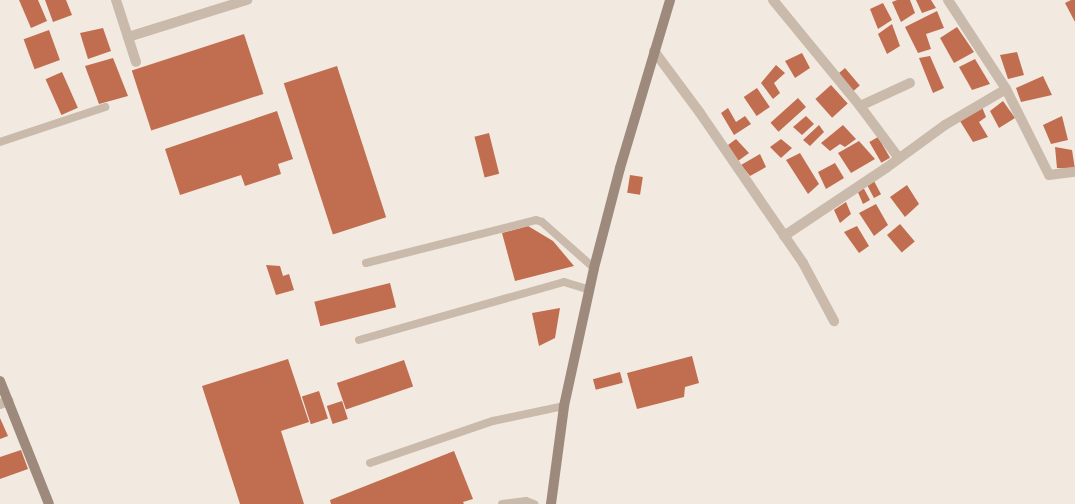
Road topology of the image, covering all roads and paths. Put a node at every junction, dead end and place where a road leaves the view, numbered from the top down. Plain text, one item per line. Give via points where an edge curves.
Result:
1 (116, 0) edge
2 (247, 0) edge
3 (670, 0) edge
4 (773, 0) edge
5 (948, 0) edge
6 (128, 37) junction
7 (654, 51) junction
8 (136, 62) dead end
9 (910, 83) dead end
10 (1006, 89) junction
11 (860, 106) junction
12 (105, 107) dead end
13 (0, 142) edge
14 (898, 157) junction
15 (1075, 172) edge
16 (784, 236) junction
17 (366, 263) dead end
18 (594, 268) junction
19 (590, 290) junction
20 (834, 321) dead end
21 (359, 340) dead end
22 (0, 381) edge
23 (4, 402) edge
24 (564, 406) junction
25 (370, 463) dead end
26 (49, 504) edge
27 (502, 504) edge
28 (534, 504) edge
29 (551, 504) edge

1 - 6 street
2 - 6 street
3 - 7 main road
4 - 11 street
5 - 10 street
6 - 8 street
7 - 16 street
7 - 18 main road
9 - 11 street
10 - 14 street via 945,125
10 - 15 street via 1050,175
11 - 14 street
12 - 13 lane
14 - 16 street via 886,168
16 - 20 street via 803,263
17 - 18 lane via 536,220 542,222
18 - 19 main road
19 - 21 lane via 564,282
19 - 24 main road
22 - 23 main road
23 - 26 main road
24 - 25 lane via 493,421
24 - 29 main road
27 - 28 lane via 526,501

